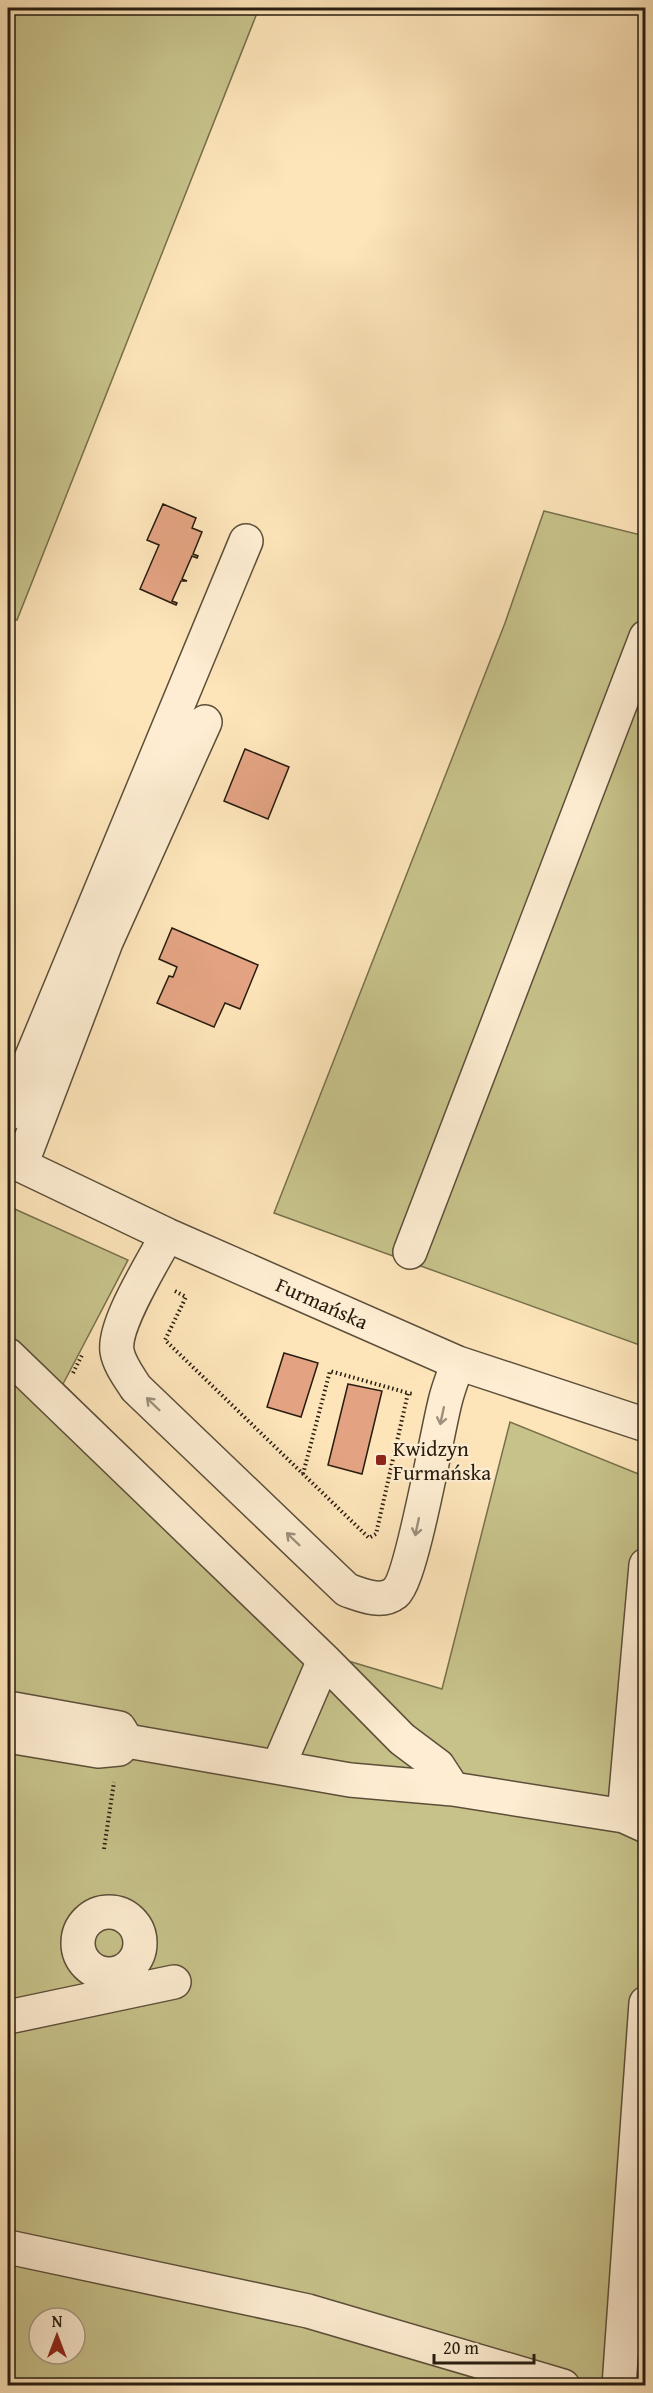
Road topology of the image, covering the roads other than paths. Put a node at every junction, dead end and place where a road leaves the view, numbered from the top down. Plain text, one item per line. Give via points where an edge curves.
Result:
1 (246, 541) dead end
2 (645, 637) edge
3 (205, 722) dead end
4 (8, 1114) edge
5 (14, 1162) edge
6 (167, 1235) junction
7 (410, 1252) dead end
8 (8, 1355) edge
9 (458, 1363) junction
10 (643, 1416) edge
11 (645, 1565) edge
12 (324, 1660) junction
13 (8, 1708) edge
14 (8, 1736) edge
15 (123, 1745) junction
16 (278, 1767) junction
17 (453, 1789) junction
18 (635, 1821) edge
19 (94, 1970) dead end
20 (174, 1982) dead end
21 (78, 2001) junction
22 (645, 2003) edge
23 (8, 2017) edge
24 (8, 2247) edge
25 (563, 2385) edge
26 (619, 2385) edge

1 - 4 street
2 - 7 street
3 - 5 street via 106,942
5 - 6 street, Furmańska
6 - 9 street, Furmańska
9 -> 6 street via 445,1400 403,1581 395,1593 383,1598 369,1598 347,1590 136,1388 126,1373 116,1340
8 - 12 street
9 - 10 street, Furmańska
11 - 18 street
12 - 16 street
12 - 17 street via 402,1739 438,1766
13 - 15 street via 119,1728
14 - 15 street via 98,1751
15 - 16 street
16 - 17 street via 350,1780
17 - 18 street
19 - 21 street
20 - 21 street
21 - 23 street
22 - 26 street
24 - 25 street via 308,2311

